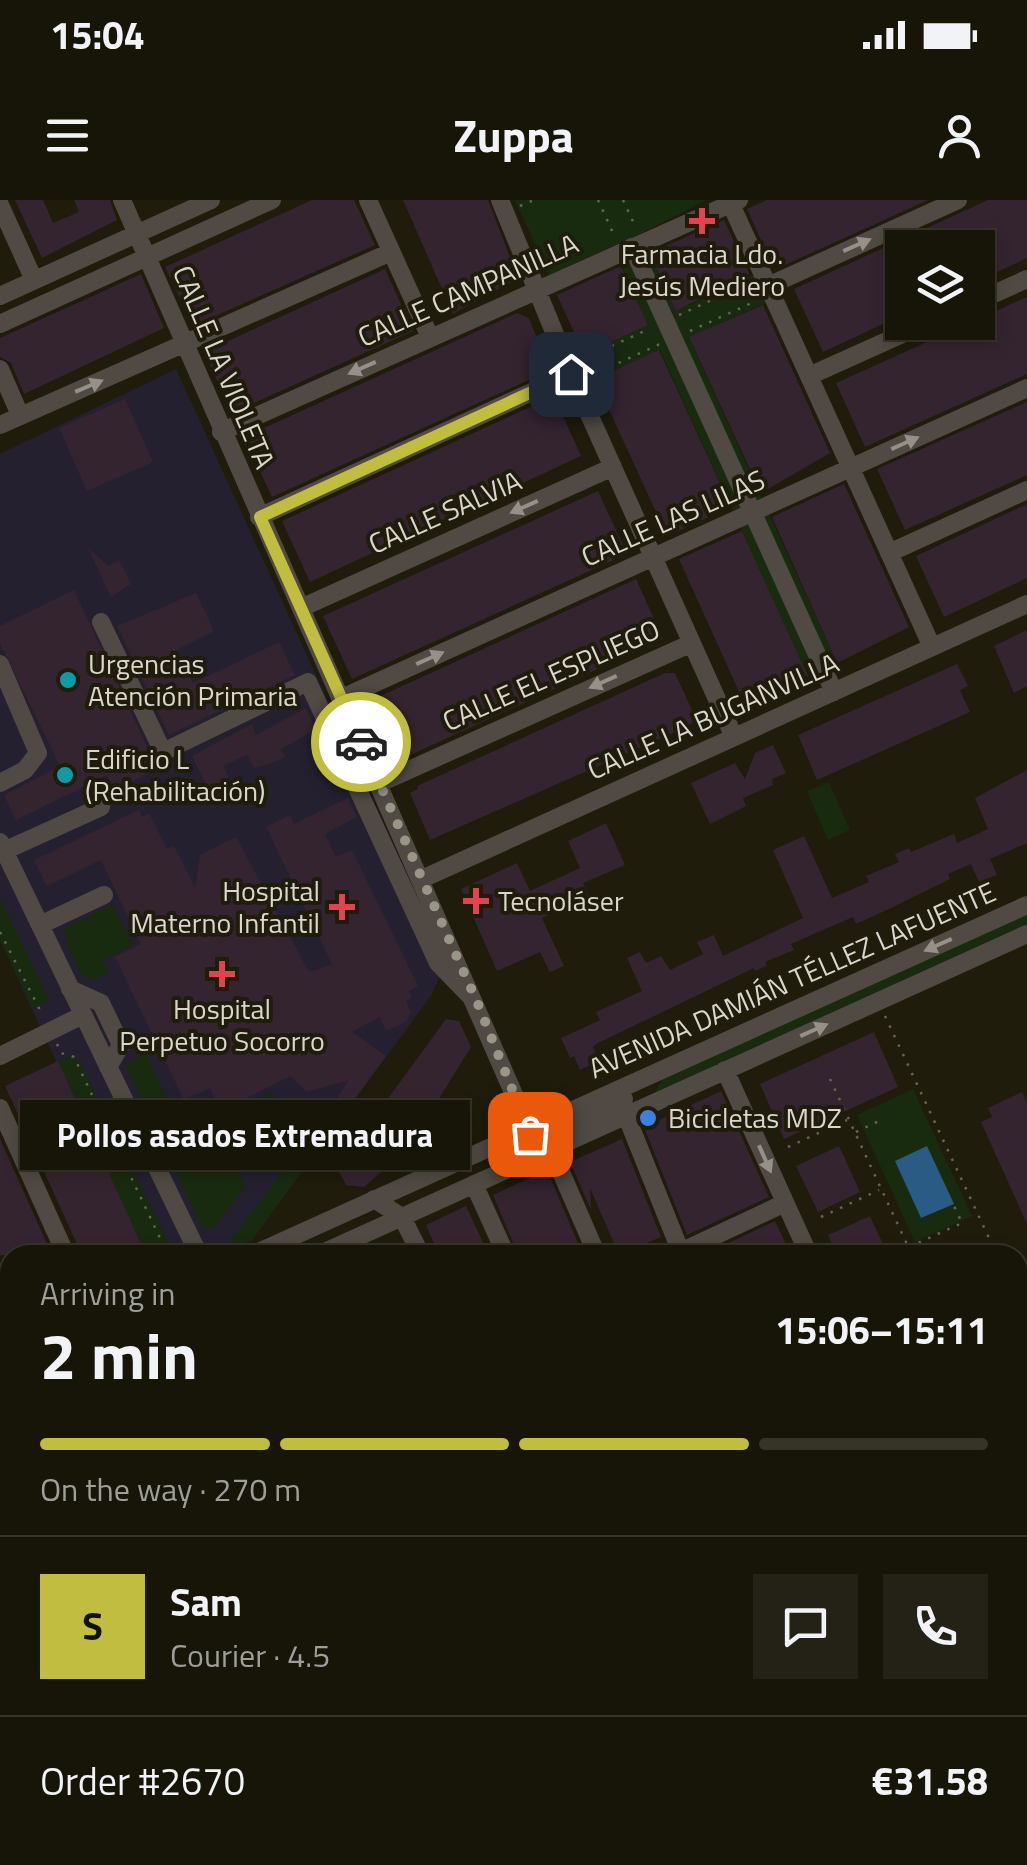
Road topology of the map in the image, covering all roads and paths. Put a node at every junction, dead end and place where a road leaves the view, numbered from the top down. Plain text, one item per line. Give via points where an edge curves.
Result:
1 (122, 200) edge
2 (211, 200) edge
3 (272, 200) edge
4 (368, 200) edge
5 (500, 200) edge
6 (598, 200) edge
7 (623, 200) edge
8 (958, 200) edge
9 (733, 201) edge
10 (0, 206) edge
11 (136, 234) junction
12 (632, 247) junction
13 (392, 252) junction
14 (146, 258) junction
15 (1027, 279) edge
16 (34, 280) junction
17 (768, 286) junction
18 (538, 287) junction
19 (995, 293) edge
20 (0, 296) edge
21 (0, 324) edge
22 (430, 337) junction
23 (888, 340) edge
24 (184, 346) junction
25 (0, 369) edge
26 (571, 374) junction
27 (809, 376) junction
28 (1027, 388) edge
29 (20, 415) junction
30 (0, 425) edge
31 (220, 432) junction
32 (612, 467) junction
33 (850, 468) junction
34 (1027, 490) edge
35 (753, 512) junction
36 (260, 517) junction
37 (889, 553) junction
38 (657, 566) junction
39 (1027, 604) edge
40 (300, 608) junction
41 (101, 622) dead end
42 (692, 642) junction
43 (932, 648) junction
44 (0, 664) edge
45 (333, 680) junction
46 (309, 686) junction
47 (834, 692) junction
48 (342, 698) junction
49 (734, 737) junction
50 (0, 782) edge
51 (380, 784) junction
52 (101, 807) dead end
53 (3, 852) edge
54 (422, 879) junction
55 (104, 895) dead end
56 (1027, 904) edge
57 (40, 925) junction
58 (0, 932) edge
59 (1027, 934) edge
60 (70, 988) junction
61 (878, 1001) junction
62 (478, 1004) junction
63 (83, 1015) junction
64 (50, 1032) junction
65 (0, 1056) edge
66 (108, 1067) junction
67 (663, 1069) junction
68 (725, 1070) junction
69 (830, 1079) dead end
70 (0, 1108) edge
71 (626, 1116) junction
72 (848, 1119) junction
73 (881, 1120) dead end
74 (530, 1128) junction
75 (854, 1132) junction
76 (788, 1147) dead end
77 (551, 1149) junction
78 (474, 1184) junction
79 (881, 1189) junction
80 (374, 1199) junction
81 (785, 1202) junction
82 (953, 1204) dead end
83 (409, 1214) junction
84 (821, 1217) dead end
85 (62, 1245) edge
86 (163, 1245) edge
87 (193, 1245) edge
88 (274, 1245) edge
89 (340, 1245) edge
90 (419, 1245) edge
91 (501, 1245) edge
92 (593, 1245) edge
93 (675, 1245) edge
94 (697, 1245) edge
95 (804, 1245) edge
96 (907, 1245) edge
97 (914, 1245) edge
98 (992, 1245) edge

1 - 11 street
2 - 11 street
3 - 14 street
4 - 13 street
5 - 18 street
6 - 12 path
7 - 12 path
17 -> 8 street
9 - 12 street, CALLE CAMPANILLA
9 - 17 street
10 - 16 street
11 - 14 street, CALLE LA VIOLETA
11 - 16 street
12 - 18 street, CALLE CAMPANILLA
12 - 35 street
13 - 22 street
13 - 24 street
14 - 21 street
14 - 24 street, CALLE LA VIOLETA
15 - 19 street
16 - 20 street
17 - 27 street
18 - 22 street, CALLE CAMPANILLA
18 - 26 street
22 -> 31 street, CALLE CAMPANILLA
23 - 27 street
29 -> 24 street
24 - 31 street, CALLE LA VIOLETA
25 - 29 street
26 - 32 street
26 - 36 street
27 - 33 street
33 -> 28 street, CALLE LAS LILAS
29 - 30 street
31 - 36 street, CALLE LA VIOLETA
32 - 38 street
32 -> 40 street, CALLE SALVIA
33 - 35 street, CALLE LAS LILAS
33 - 37 street
34 - 37 street
35 - 38 street, CALLE LAS LILAS
35 - 47 street
36 - 40 street, CALLE LA VIOLETA
37 - 43 street
38 - 42 street
48 -> 38 street, CALLE LAS LILAS
39 - 43 street, CALLE LA BUGANVILLA
40 - 45 street, CALLE LA VIOLETA
41 - 46 street via 163,752
42 - 49 street
42 -> 51 street, CALLE EL ESPLIEGO
43 - 47 street, CALLE LA BUGANVILLA
44 - 50 street via 38,754 25,770
45 - 46 street
45 - 48 street, CALLE LA VIOLETA
46 - 62 street via 438,963
47 - 49 street, CALLE LA BUGANVILLA
48 - 51 street, CALLE LA VIOLETA
49 - 54 street, CALLE LA BUGANVILLA
51 - 54 street, CALLE LA VIOLETA
52 - 53 street
53 - 57 street
54 - 62 street, CALLE LA VIOLETA
55 - 57 street
56 -> 67 street, AVENIDA DAMIÁN TÉLLEZ LAFUENTE
57 - 60 street
58 - 64 path
59 - 61 street, AVENIDA DAMIÁN TÉLLEZ LAFUENTE
60 - 63 street
60 - 66 street via 101,1002 121,1045
68 -> 61 street, AVENIDA DAMIÁN TÉLLEZ LAFUENTE
61 - 98 path
62 - 74 street, CALLE LA VIOLETA
63 - 64 street
63 - 66 street
64 - 65 street
64 - 86 path via 61,1053 74,1057
66 - 87 street
67 - 74 street, AVENIDA DAMIÁN TÉLLEZ LAFUENTE
67 - 77 street via 648,1088 558,1130
68 - 71 street, AVENIDA DAMIÁN TÉLLEZ LAFUENTE
68 -> 81 street
69 - 72 path
70 - 85 street
71 - 77 street, AVENIDA DAMIÁN TÉLLEZ LAFUENTE
71 - 93 street
72 - 75 path
72 - 76 path
73 - 75 path
74 - 77 street, CALLE LA VIOLETA
74 - 80 street, AVENIDA DAMIÁN TÉLLEZ LAFUENTE
74 - 83 street via 522,1149 426,1193
75 - 79 path
77 - 78 street, AVENIDA DAMIÁN TÉLLEZ LAFUENTE
77 - 92 street
78 - 83 street, AVENIDA DAMIÁN TÉLLEZ LAFUENTE
78 - 91 street
79 - 84 path
79 - 96 path
80 - 83 street
80 - 88 street, AVENIDA DAMIÁN TÉLLEZ LAFUENTE
81 - 94 street
81 - 95 street
82 - 97 path via 962,1223
83 - 89 street, AVENIDA DAMIÁN TÉLLEZ LAFUENTE
83 - 90 street

